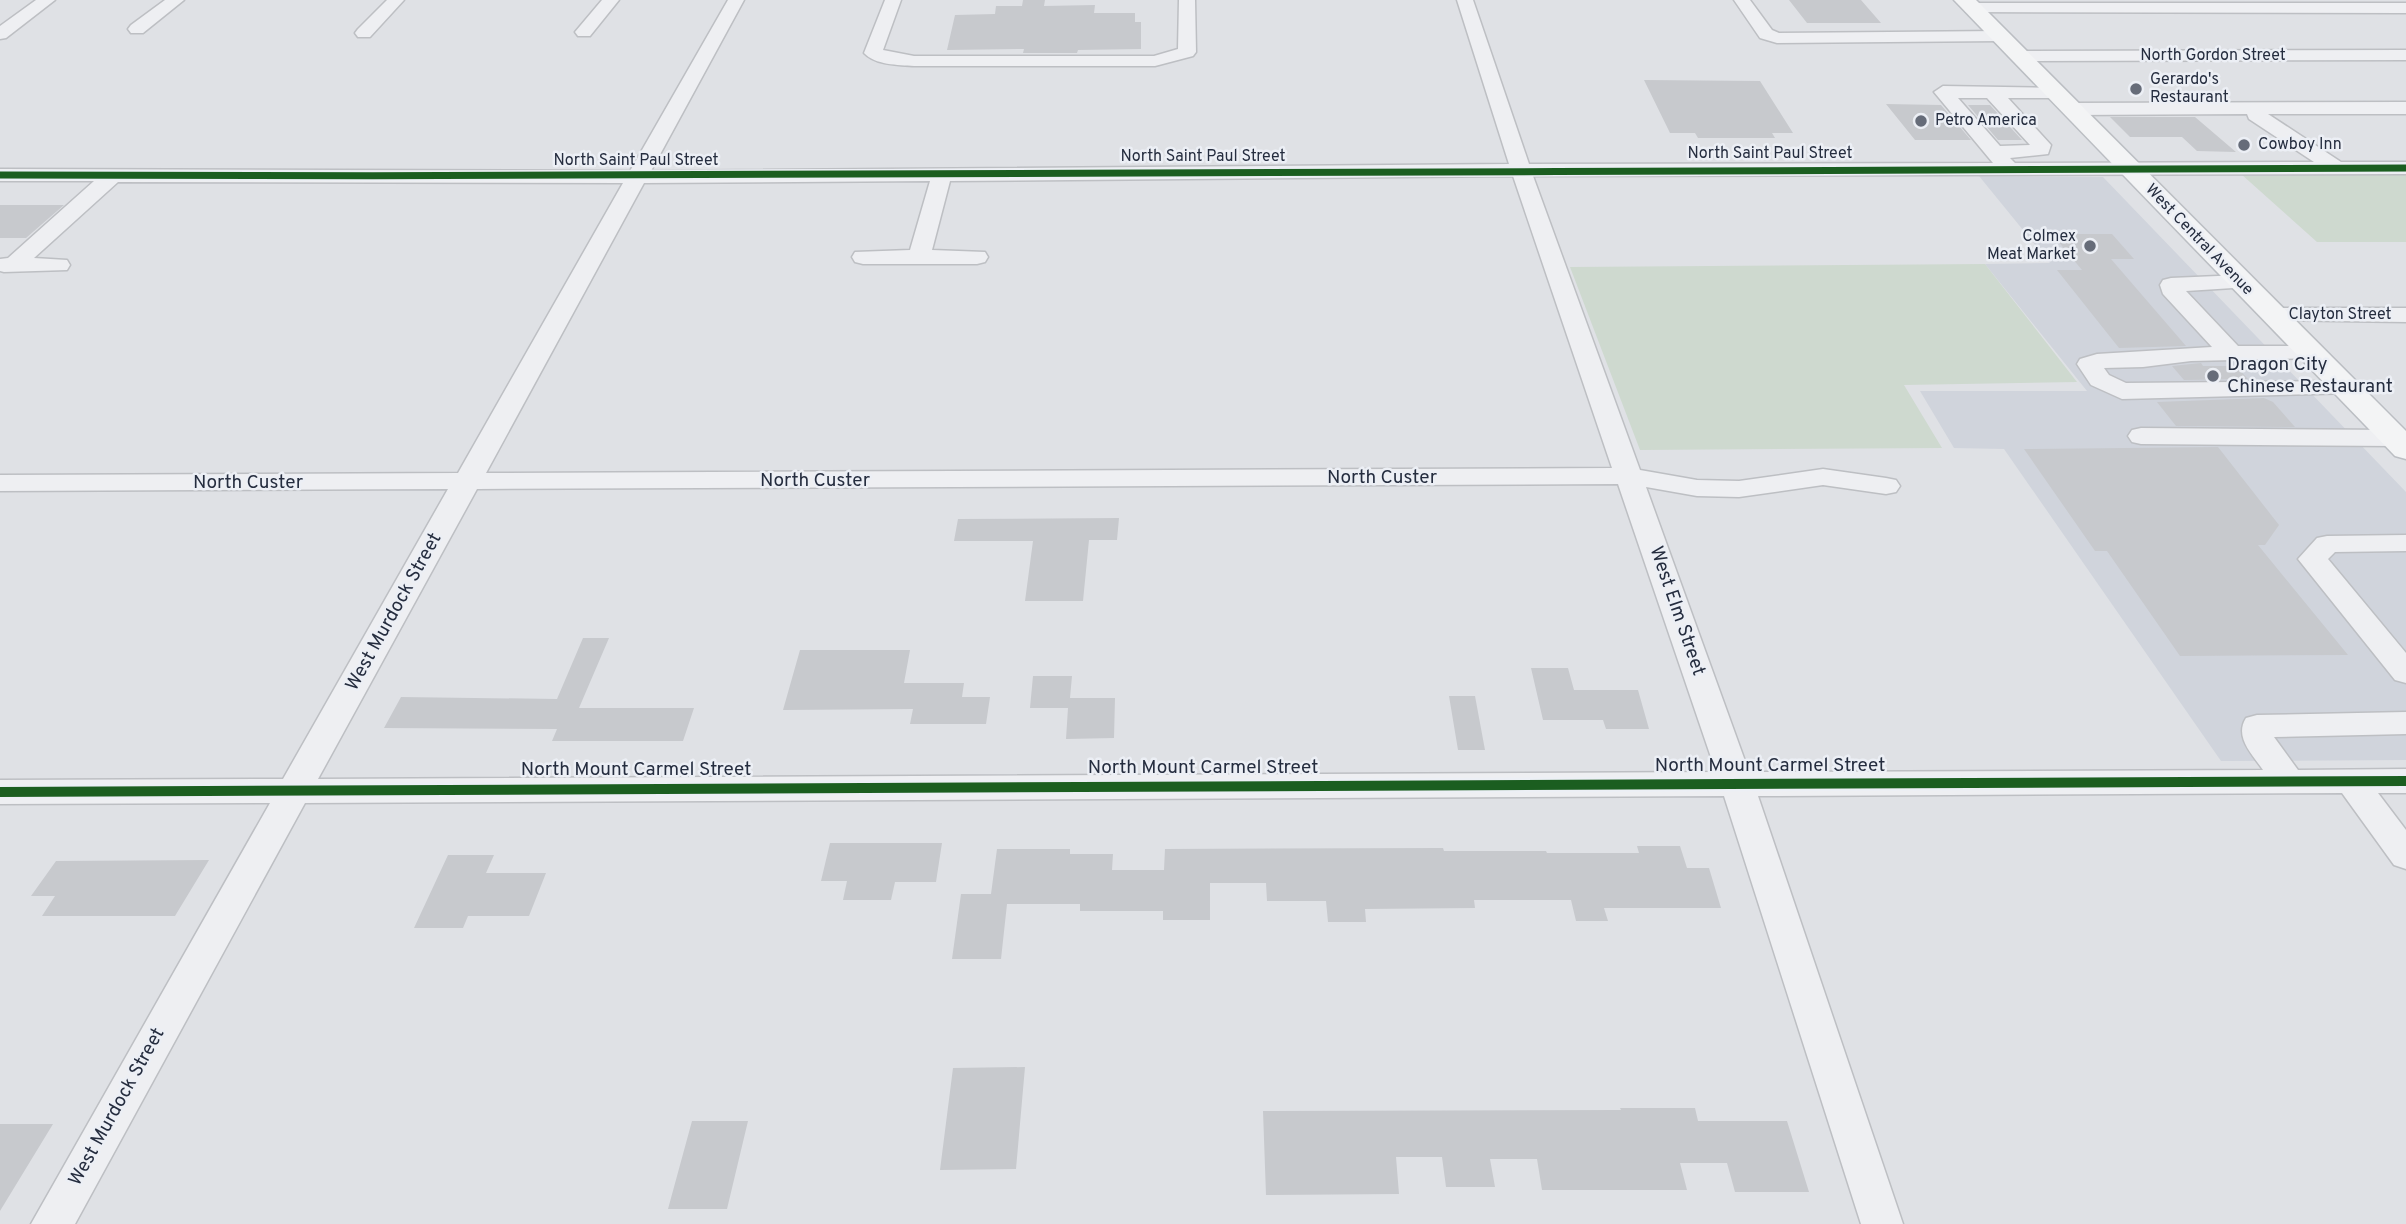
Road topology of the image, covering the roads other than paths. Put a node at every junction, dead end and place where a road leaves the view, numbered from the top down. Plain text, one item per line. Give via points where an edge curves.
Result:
1 (47, 0) edge
2 (176, 0) edge
3 (396, 0) edge
4 (611, 0) edge
5 (736, 0) edge
6 (893, 0) edge
7 (1186, 0) edge
8 (1465, 0) edge
9 (1742, 0) edge
10 (1968, 4) edge
11 (2406, 8) edge
12 (137, 29) dead end
13 (584, 32) dead end
14 (364, 33) dead end
15 (0, 34) edge
16 (2000, 36) junction
17 (2406, 55) edge
18 (2020, 56) junction
19 (1992, 92) junction
20 (2063, 101) junction
21 (2406, 108) edge
22 (2256, 115) dead end
23 (1995, 152) junction
24 (2336, 168) junction
25 (2406, 168) edge
26 (2009, 169) junction
27 (2130, 169) junction
28 (1521, 170) junction
29 (942, 174) junction
30 (0, 175) edge
31 (113, 176) junction
32 (640, 177) junction
33 (0, 246) edge
34 (34, 246) junction
35 (863, 257) dead end
36 (919, 257) junction
37 (977, 257) dead end
38 (7, 265) edge
39 (59, 265) dead end
40 (2241, 282) junction
41 (2273, 315) junction
42 (2406, 315) edge
43 (2222, 344) junction
44 (2301, 344) junction
45 (2345, 387) junction
46 (2141, 436) dead end
47 (2400, 444) edge
48 (1630, 476) junction
49 (467, 482) junction
50 (0, 484) edge
51 (1886, 486) dead end
52 (2406, 543) edge
53 (2406, 673) edge
54 (2406, 723) edge
55 (2351, 781) junction
56 (2406, 781) edge
57 (2288, 782) junction
58 (1737, 784) junction
59 (294, 790) junction
60 (0, 792) edge
61 (2406, 856) edge
62 (52, 1224) edge
63 (1882, 1224) edge

1 - 15 street
2 - 12 street
3 - 14 street
4 - 13 street
5 - 32 street, West Murdock Street
6 - 7 street via 873,53 914,61 1174,58 1187,52
8 - 28 street, West Elm Street
9 - 16 street via 1766,34 1777,38
10 - 11 street
10 - 16 main road, West Central Avenue
16 - 18 main road, West Central Avenue
17 - 18 street, North Gordon Street
18 - 20 main road, West Central Avenue
19 - 20 street
19 - 23 street via 2042,150
19 - 23 street via 1943,92
20 - 21 street
20 - 27 main road, West Central Avenue
22 - 24 street
23 - 26 street
24 - 25 street, North Saint Paul Street
24 - 27 street, North Saint Paul Street
26 - 27 street, North Saint Paul Street
26 - 28 street, North Saint Paul Street
27 - 40 main road, West Central Avenue
28 - 29 street, North Saint Paul Street
28 - 48 street, West Elm Street
29 - 32 street, North Saint Paul Street
29 - 36 street
30 - 31 street, North Saint Paul Street
31 - 32 street, North Saint Paul Street
31 - 34 street
32 - 49 street, West Murdock Street
33 - 34 street
34 - 38 street
35 - 36 street
36 - 37 street
38 - 39 street
40 - 41 main road, West Central Avenue
40 - 43 street via 2171,285
41 - 42 street, Clayton Street
41 - 44 main road, West Central Avenue
43 - 44 street
43 - 45 street via 2192,354 2089,364 2100,380 2122,391
44 - 45 main road, West Central Avenue
45 - 47 main road, West Central Avenue
46 - 47 street
48 - 49 street, North Custer
48 - 51 street, North Custer via 1697,488 1739,489 1823,477
48 - 58 street, West Elm Street
49 - 50 street, North Custer
49 - 59 street, West Murdock Street
52 - 53 street via 2327,544 2312,559
54 - 57 street via 2258,726 2257,736
55 - 56 street, North Mount Carmel Street
55 - 57 street, North Mount Carmel Street
55 - 61 street
57 - 58 street, North Mount Carmel Street
58 - 59 street, North Mount Carmel Street
58 - 63 street, West Elm Street
59 - 60 street, North Mount Carmel Street
59 - 62 street, West Murdock Street

